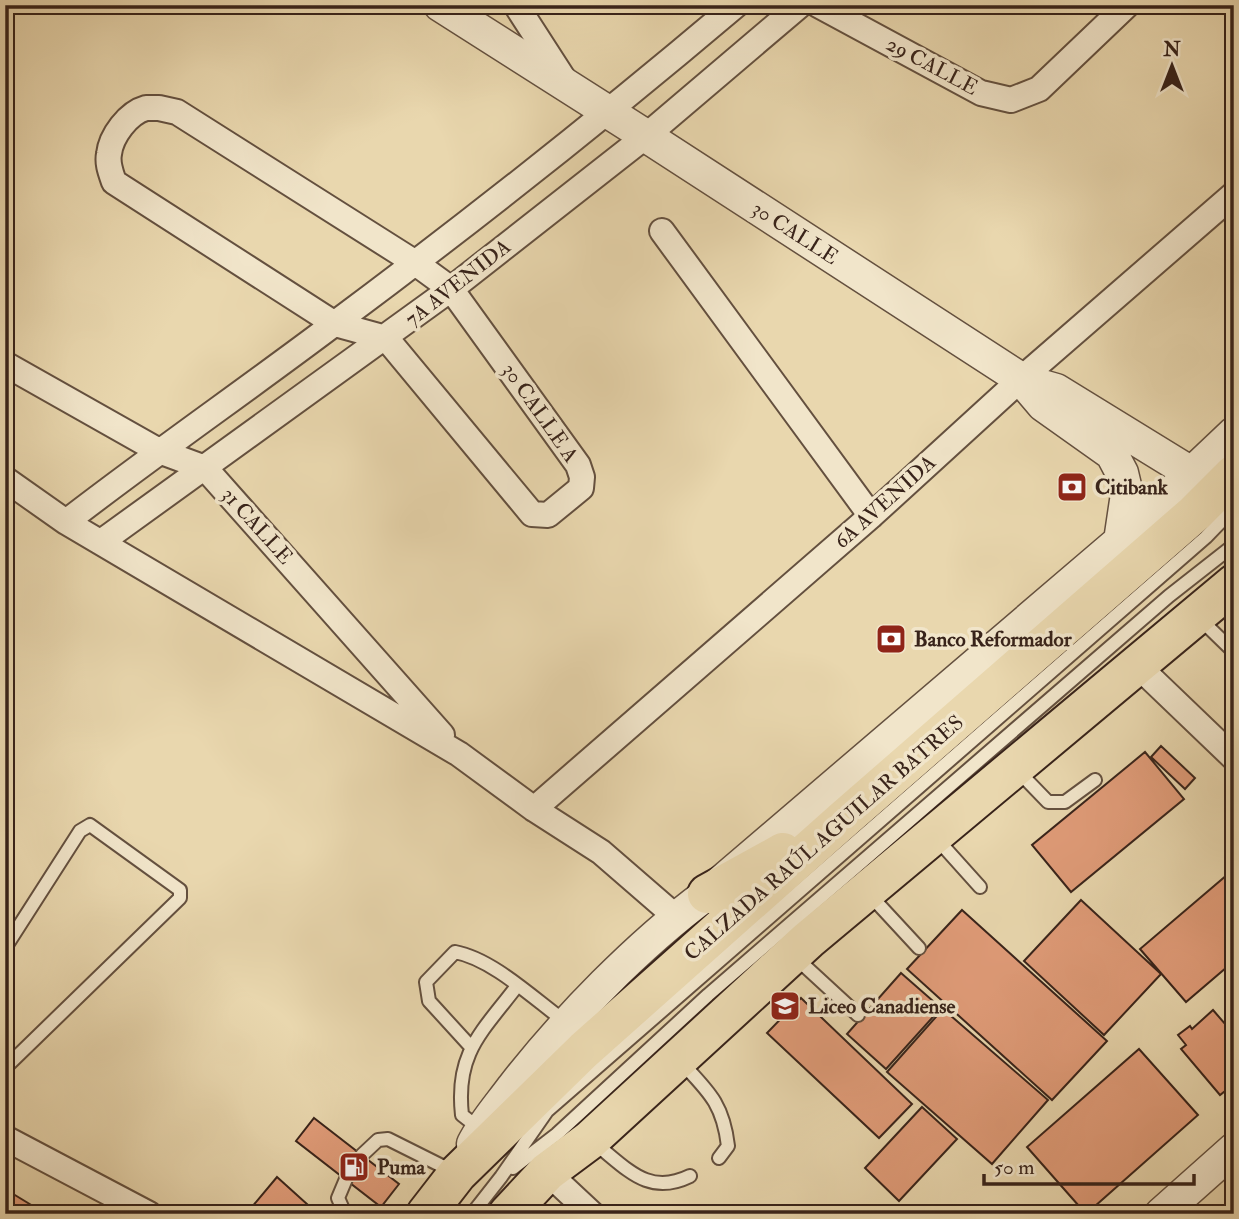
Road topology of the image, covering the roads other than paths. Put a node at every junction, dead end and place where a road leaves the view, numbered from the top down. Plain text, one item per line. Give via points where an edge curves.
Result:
1 (440, 5) edge
2 (516, 5) edge
3 (736, 5) edge
4 (800, 5) edge
5 (818, 5) edge
6 (1127, 5) edge
7 (569, 86) junction
8 (610, 112) junction
9 (646, 136) junction
10 (1234, 194) edge
11 (662, 231) dead end
12 (414, 262) junction
13 (451, 289) junction
14 (335, 324) junction
15 (386, 338) junction
16 (5, 365) edge
17 (1021, 379) junction
18 (1234, 433) edge
19 (159, 451) junction
20 (205, 468) junction
21 (1191, 472) junction
22 (1234, 474) edge
23 (5, 479) edge
24 (1234, 508) edge
25 (871, 516) junction
26 (66, 522) junction
27 (1120, 541) junction
28 (101, 542) junction
29 (1234, 545) edge
30 (1234, 584) edge
31 (1196, 616) junction
32 (1234, 652) edge
33 (1137, 664) junction
34 (459, 754) junction
35 (1234, 758) edge
36 (1014, 768) junction
37 (1095, 780) dead end
38 (534, 808) junction
39 (846, 817) junction
40 (933, 836) junction
41 (980, 887) dead end
42 (866, 891) junction
43 (707, 894) junction
44 (676, 917) junction
45 (5, 948) edge
46 (919, 948) dead end
47 (792, 955) junction
48 (517, 986) junction
49 (858, 1014) dead end
50 (567, 1023) junction
51 (471, 1047) junction
52 (678, 1059) junction
53 (5, 1068) edge
54 (480, 1130) junction
55 (5, 1138) edge
56 (590, 1140) junction
57 (1234, 1149) edge
58 (362, 1155) dead end
59 (719, 1158) dead end
60 (547, 1172) junction
61 (457, 1174) junction
62 (690, 1176) dead end
63 (345, 1180) dead end
64 (505, 1196) edge
65 (149, 1214) edge
66 (345, 1214) edge
67 (426, 1214) edge
68 (472, 1214) edge
69 (592, 1214) edge
70 (1161, 1214) edge

1 - 7 street, 30 CALLE
2 - 7 street, 30 CALLE
3 - 8 street, 7A AVENIDA
4 - 9 street, 7A AVENIDA
5 - 6 street, 29 CALLE via 981,93 1011,100 1039,89
7 - 8 street, 30 CALLE
8 - 9 street, 30 CALLE
8 - 12 street, 7A AVENIDA
9 - 13 street, 7A AVENIDA
9 - 17 street, 30 CALLE
10 - 17 street, 6A AVENIDA
11 - 25 street
12 - 13 street, 30 CALLE A
12 - 14 street, 7A AVENIDA
12 - 14 street, 30 CALLE A via 177,112 146,108 128,117 108,156 114,182
13 - 15 street, 7A AVENIDA
13 - 15 street, 30 CALLE A via 578,465 582,488 548,515 533,514 521,502
14 - 15 street, 30 CALLE A
14 - 19 street, 7A AVENIDA
15 - 20 street, 7A AVENIDA
16 - 19 street, 31 CALLE
17 - 21 street, 30 CALLE via 1056,390
17 - 25 street, 6A AVENIDA
17 - 27 street, 30 CALLE via 1042,405 1112,454 1126,494
18 - 21 street
19 - 20 street, 31 CALLE
19 - 26 street, 7A AVENIDA
20 - 28 street, 7A AVENIDA
20 - 34 street, 31 CALLE
21 - 27 street
22 - 39 highway, CALZADA RAÚL AGUILAR BATRES
23 - 26 street, 31 CALLE
24 - 64 lane via 547,1111
25 - 38 street, 6A AVENIDA
26 - 28 street, 31 CALLE
27 - 43 street
28 - 34 street, 31 CALLE
29 - 64 lane via 1169,596 708,995 557,1134
30 - 31 highway
31 - 32 lane
31 - 33 highway
33 - 35 street
33 - 36 highway
34 - 38 street, 31 CALLE
36 - 37 lane via 1048,802 1065,802
36 - 40 highway
38 - 44 street, 31 CALLE via 601,852
39 - 43 highway
39 - 61 highway, CALZADA RAÚL AGUILAR BATRES via 584,1050
40 - 41 lane
40 - 42 highway
42 - 46 lane
42 - 47 highway
43 - 44 street
44 - 50 street
45 - 53 lane via 80,831 90,825 180,890 180,898
47 - 49 lane
47 - 52 highway
48 - 50 lane
48 - 51 lane
48 - 51 lane via 494,967 455,952 426,982 429,1001
50 - 54 street
51 - 54 lane via 459,1090 462,1115
52 - 56 highway
52 - 59 lane via 714,1098 725,1123 728,1146
54 - 61 street
55 - 65 street
56 - 60 highway
56 - 62 lane via 645,1182 675,1184
57 - 70 street
58 - 61 lane via 378,1140 388,1139
60 - 64 highway
60 - 69 street
61 - 67 highway, CALZADA RAÚL AGUILAR BATRES
63 - 66 lane via 338,1198
64 - 68 lane

